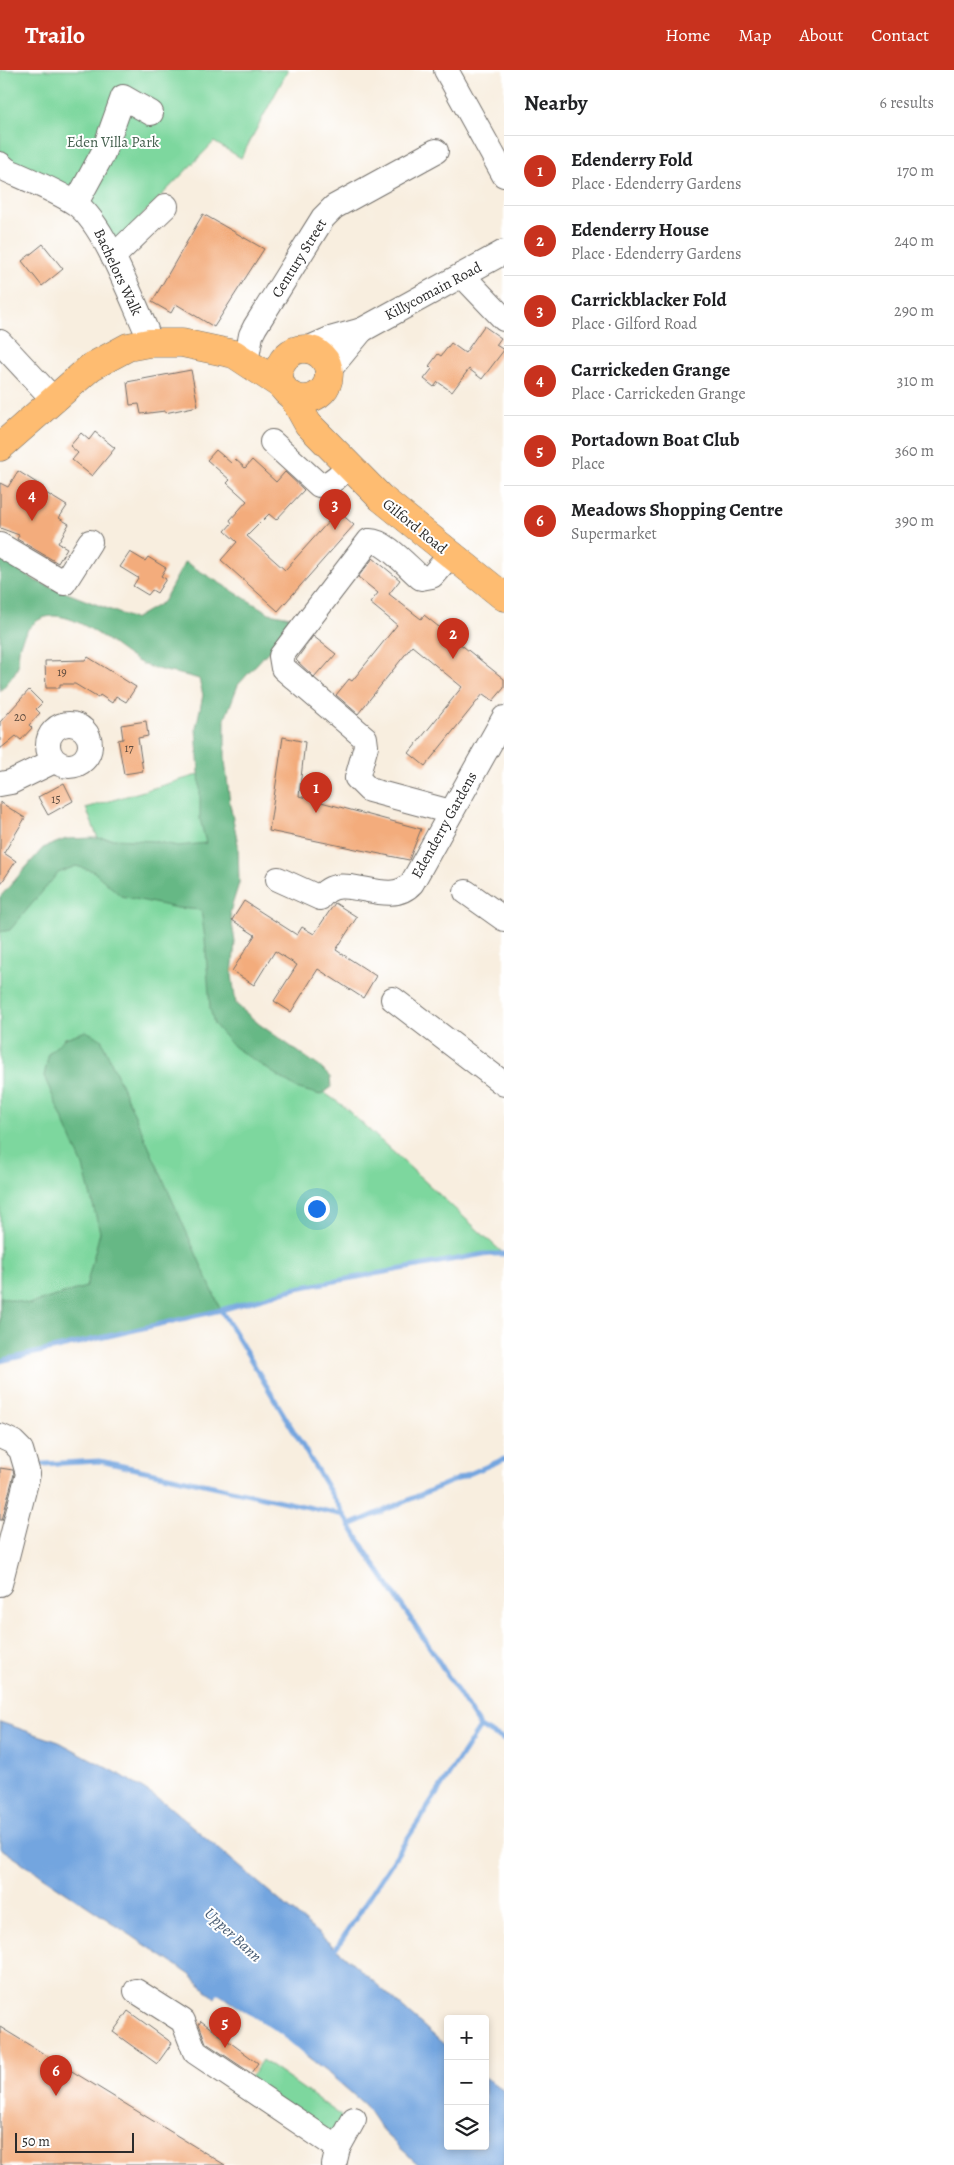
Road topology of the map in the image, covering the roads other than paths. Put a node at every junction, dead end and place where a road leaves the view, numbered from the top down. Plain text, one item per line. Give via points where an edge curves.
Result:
1 (446, 70) edge
2 (150, 113) dead end
3 (436, 151) dead end
4 (0, 164) edge
5 (504, 175) edge
6 (76, 204) junction
7 (166, 206) dead end
8 (504, 252) edge
9 (113, 257) junction
10 (462, 275) junction
11 (504, 320) edge
12 (362, 330) junction
13 (0, 342) edge
14 (149, 343) junction
15 (300, 351) junction
16 (242, 356) junction
17 (328, 377) junction
18 (287, 391) junction
19 (54, 400) junction
20 (272, 442) dead end
21 (0, 447) edge
22 (340, 457) junction
23 (90, 542) dead end
24 (0, 545) edge
25 (451, 554) junction
26 (504, 597) edge
27 (504, 718) edge
28 (54, 761) dead end
29 (0, 784) edge
30 (451, 812) junction
31 (278, 879) dead end
32 (466, 892) dead end
33 (504, 919) edge
34 (393, 999) dead end
35 (504, 1084) edge
36 (0, 1436) edge
37 (0, 1584) edge
38 (136, 1991) dead end
39 (354, 2119) dead end
40 (336, 2156) edge

1 - 5 street
2 - 6 street via 123,97 103,153
3 - 16 street, Century Street via 334,207 323,218 255,327
4 - 6 street, Bachelors Walk
6 - 9 street, Bachelors Walk via 94,221
7 - 9 street
8 - 10 street, Killycomain Road
9 - 14 street, Bachelors Walk
10 - 11 street
10 - 12 street, Killycomain Road
12 - 15 street, Killycomain Road
12 - 17 street, Killycomain Road
13 - 19 street
14 - 16 main road via 182,343
14 - 19 main road via 128,347 91,367
15 - 16 main road
15 - 17 main road via 321,356
15 - 18 main road via 282,362 280,369
16 - 18 main road
17 - 18 main road via 316,397 300,399
17 - 22 main road via 327,414
18 - 22 main road, Gilford Road via 308,424
19 - 21 main road
20 - 22 street via 319,485 332,481
22 - 25 main road, Gilford Road via 381,498
23 - 24 street via 64,583
25 - 26 main road, Gilford Road
25 - 30 street via 432,576 421,578 376,540 369,541 281,656 284,668 365,738 366,746 357,778 362,785 369,790
27 - 30 street, Edenderry Gardens
28 - 29 street
30 - 31 street, Edenderry Gardens via 406,890 390,894 338,886 324,892 320,898
32 - 33 street
34 - 35 street
36 - 37 street via 21,1450 28,1474
38 - 40 street via 183,2022 195,2052
39 - 40 street

